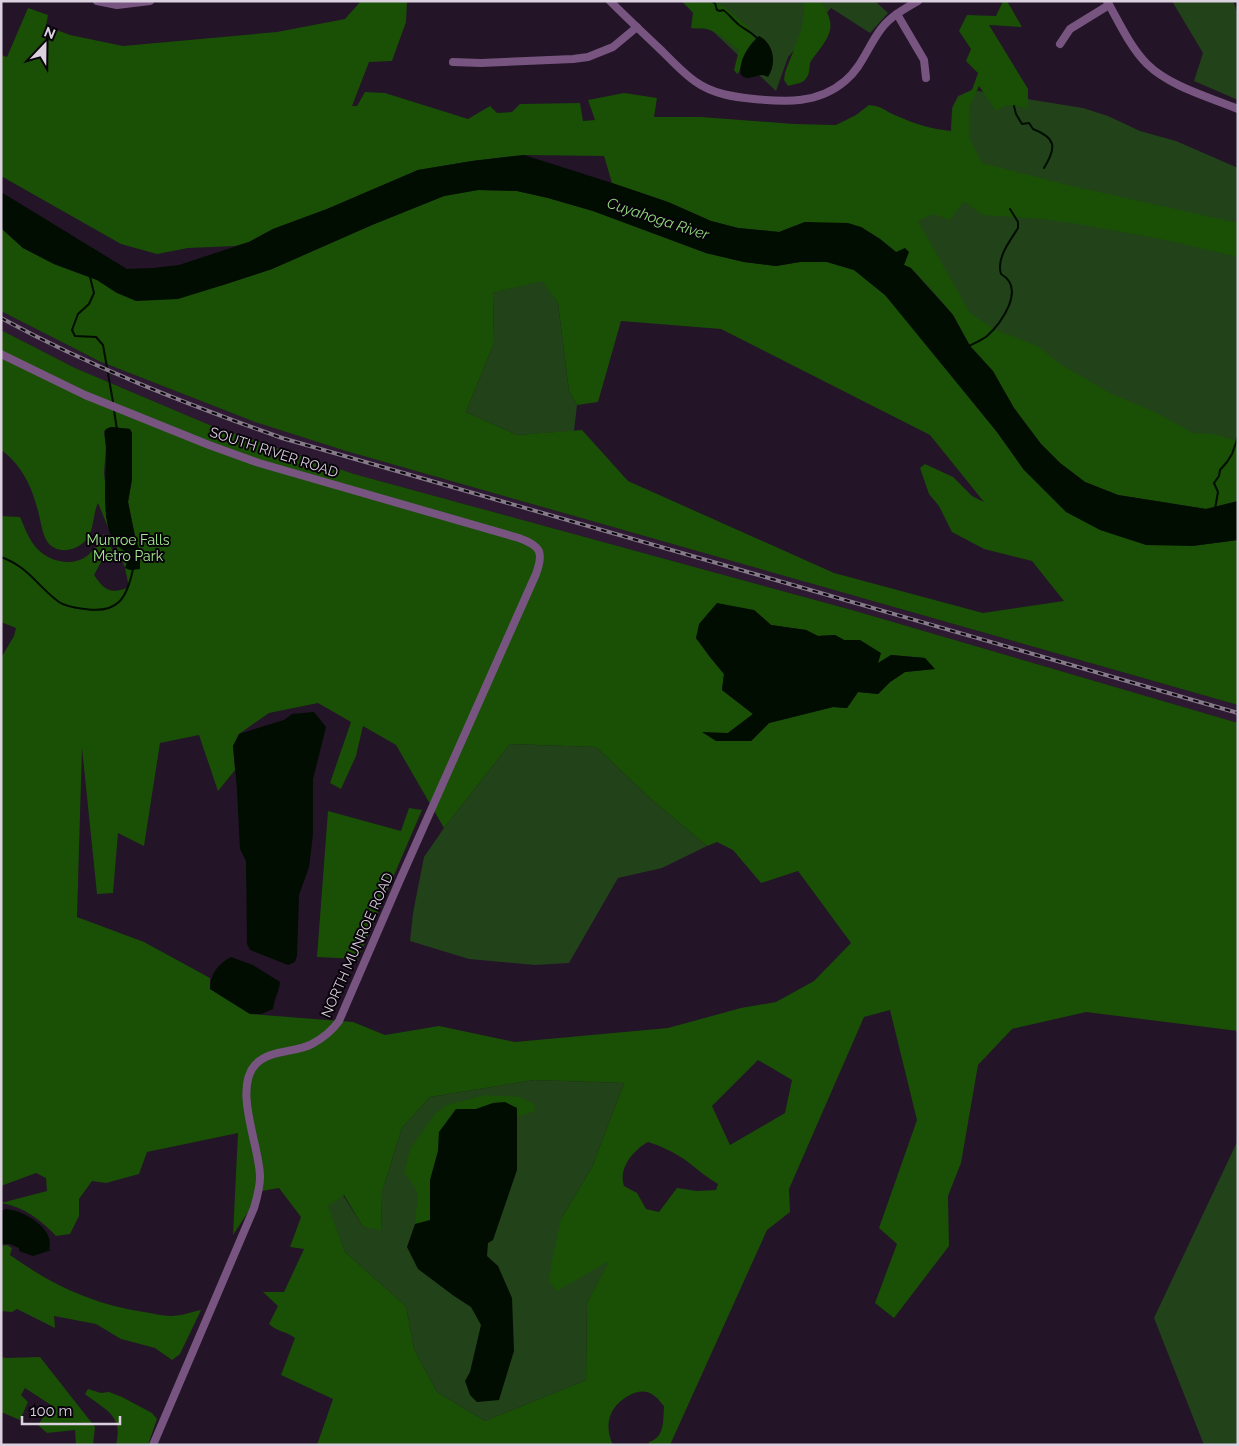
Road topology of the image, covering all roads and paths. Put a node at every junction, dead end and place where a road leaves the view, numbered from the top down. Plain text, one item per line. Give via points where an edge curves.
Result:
1 (97, 1) edge
2 (150, 1) edge
3 (610, 1) edge
4 (918, 1) edge
5 (1108, 3) edge
6 (897, 14) junction
7 (637, 27) junction
8 (1060, 44) dead end
9 (453, 62) dead end
10 (926, 78) dead end
11 (1238, 109) edge
12 (1, 354) edge
13 (541, 557) joint
14 (153, 1445) edge

1 - 2 street via 117,5
3 - 7 street
4 - 6 street
5 - 8 street via 1070,29
5 - 11 street via 1137,52 1164,77
6 - 7 street via 881,29 862,63 844,82 824,94 792,101 722,94 701,86
6 - 10 street via 924,60
7 - 9 street via 613,47 588,57
12 - 13 street, SOUTH RIVER ROAD via 85,395 259,463 519,538 534,544
13 - 14 street, NORTH MUNROE ROAD via 339,1022 312,1044 279,1052 260,1061 250,1074 247,1092 259,1164 258,1196

